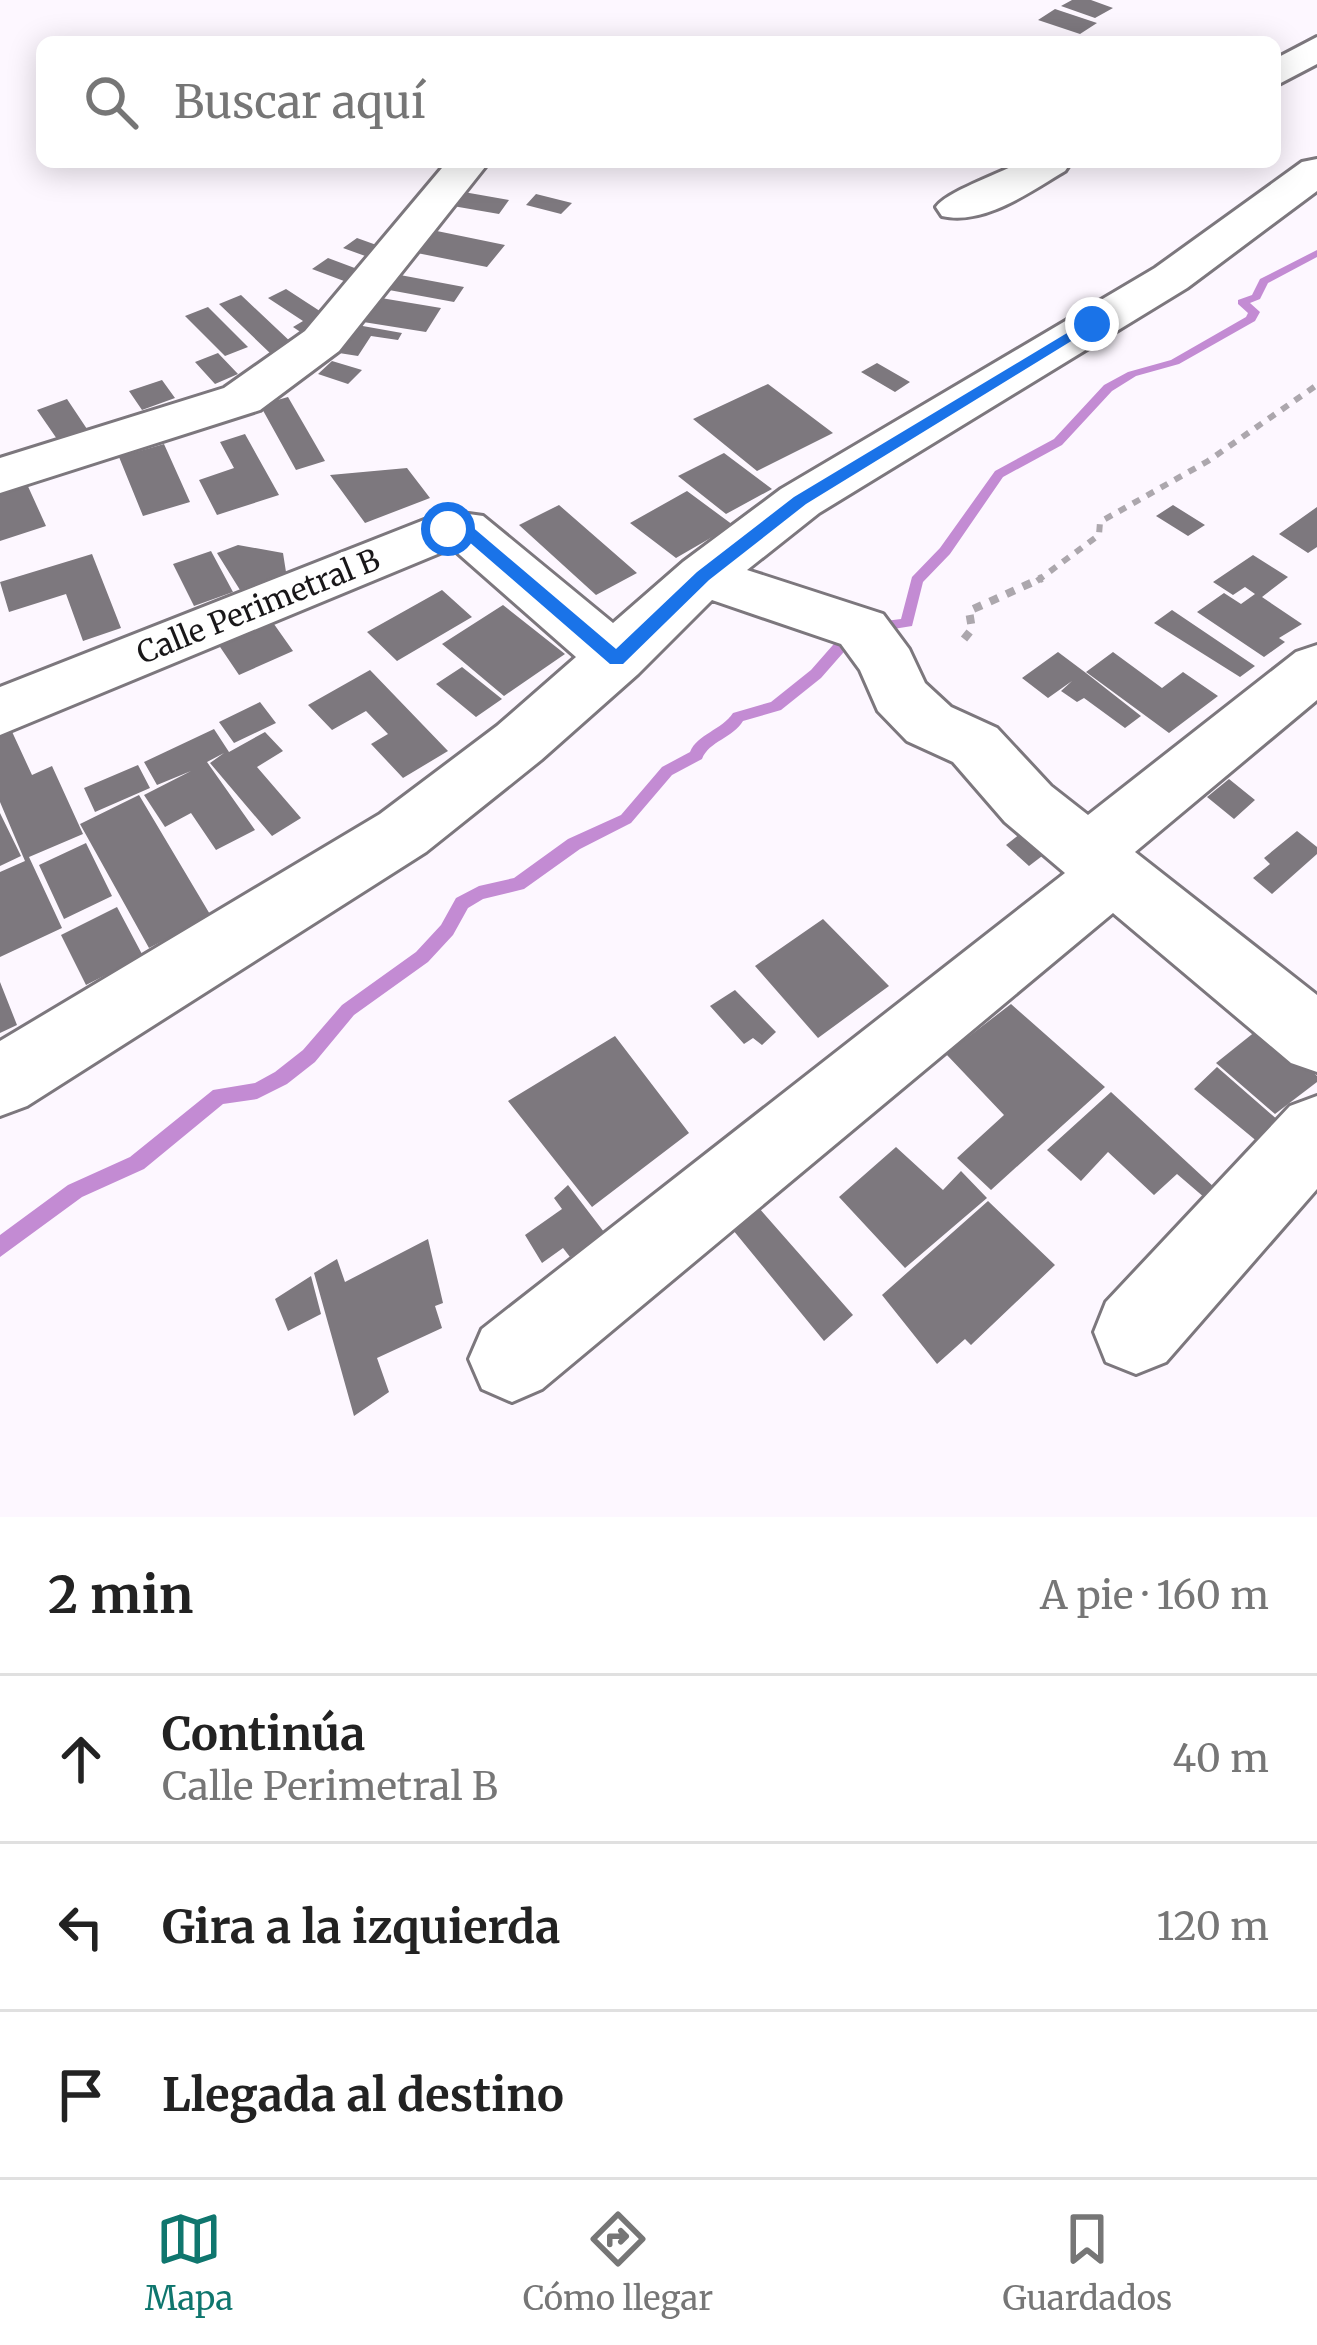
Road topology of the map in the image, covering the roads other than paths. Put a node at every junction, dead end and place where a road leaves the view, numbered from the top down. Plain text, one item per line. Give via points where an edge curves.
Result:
1 (1317, 48) edge
2 (1281, 71) edge
3 (464, 168) edge
4 (1041, 168) edge
5 (1317, 171) edge
6 (957, 207) dead end
7 (0, 476) edge
8 (703, 576) junction
9 (616, 659) junction
10 (1317, 667) edge
11 (0, 712) edge
12 (1101, 864) junction
13 (1317, 1039) edge
14 (0, 1081) edge
15 (1317, 1132) edge
16 (1136, 1332) dead end
17 (512, 1359) dead end

1 - 2 street
3 - 7 street via 322,341 242,399
4 - 6 street
5 - 8 street via 1171,278 800,500
8 - 9 street
8 - 12 street via 862,629 899,695 929,724 975,745 1028,804
9 - 11 street, Calle Perimetral B via 464,529 448,529
9 - 14 street via 403,833
10 - 12 street
12 - 13 street
12 - 17 street
15 - 16 street

